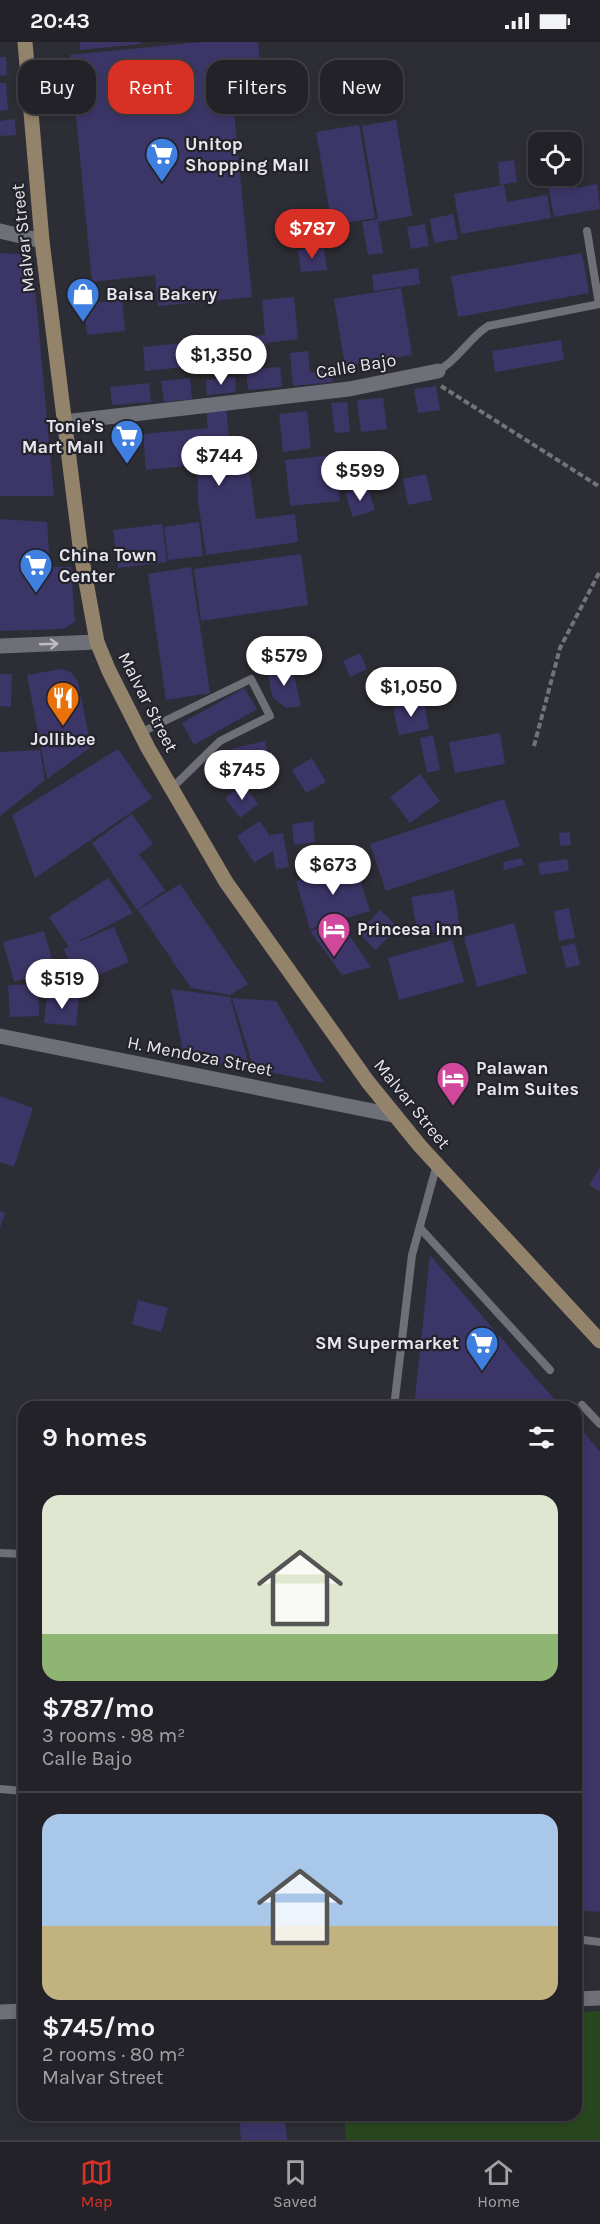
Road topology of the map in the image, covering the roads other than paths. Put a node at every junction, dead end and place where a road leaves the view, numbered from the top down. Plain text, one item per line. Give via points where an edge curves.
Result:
1 (25, 42) edge
2 (0, 231) edge
3 (587, 231) dead end
4 (42, 241) junction
5 (600, 304) edge
6 (431, 373) joint
7 (64, 422) junction
8 (97, 642) junction
9 (0, 646) edge
10 (140, 733) junction
11 (171, 789) junction
12 (0, 1036) edge
13 (393, 1115) junction
14 (437, 1164) junction
15 (420, 1228) junction
16 (600, 1341) edge
17 (550, 1370) dead end
18 (395, 1401) edge
19 (582, 1405) dead end
20 (600, 1424) edge
21 (0, 1553) edge
22 (18, 1554) edge
23 (0, 1789) edge
24 (18, 1790) edge
25 (582, 1940) edge
26 (600, 1942) edge
27 (600, 1998) edge
28 (582, 1999) edge
29 (18, 2011) edge
30 (0, 2012) edge

1 - 4 main road, Malvar Street
2 - 4 street
3 - 5 lane
4 - 7 main road, Malvar Street
5 - 6 lane via 488,326 472,336 451,363
6 - 7 street, Calle Bajo via 349,389
7 - 8 main road, Malvar Street
9 -> 8 street
8 - 10 main road, Malvar Street
10 - 11 main road, Malvar Street
10 - 11 lane via 251,679 270,716 220,741
11 - 13 main road, Malvar Street via 226,882
12 - 13 street, H. Mendoza Street
13 - 14 main road, Malvar Street
14 - 15 lane
14 - 16 main road, Malvar Street
15 - 17 lane
15 - 18 lane via 412,1255
19 - 20 lane
21 - 22 lane
23 - 24 lane
25 - 26 lane
27 - 28 street
29 - 30 street

